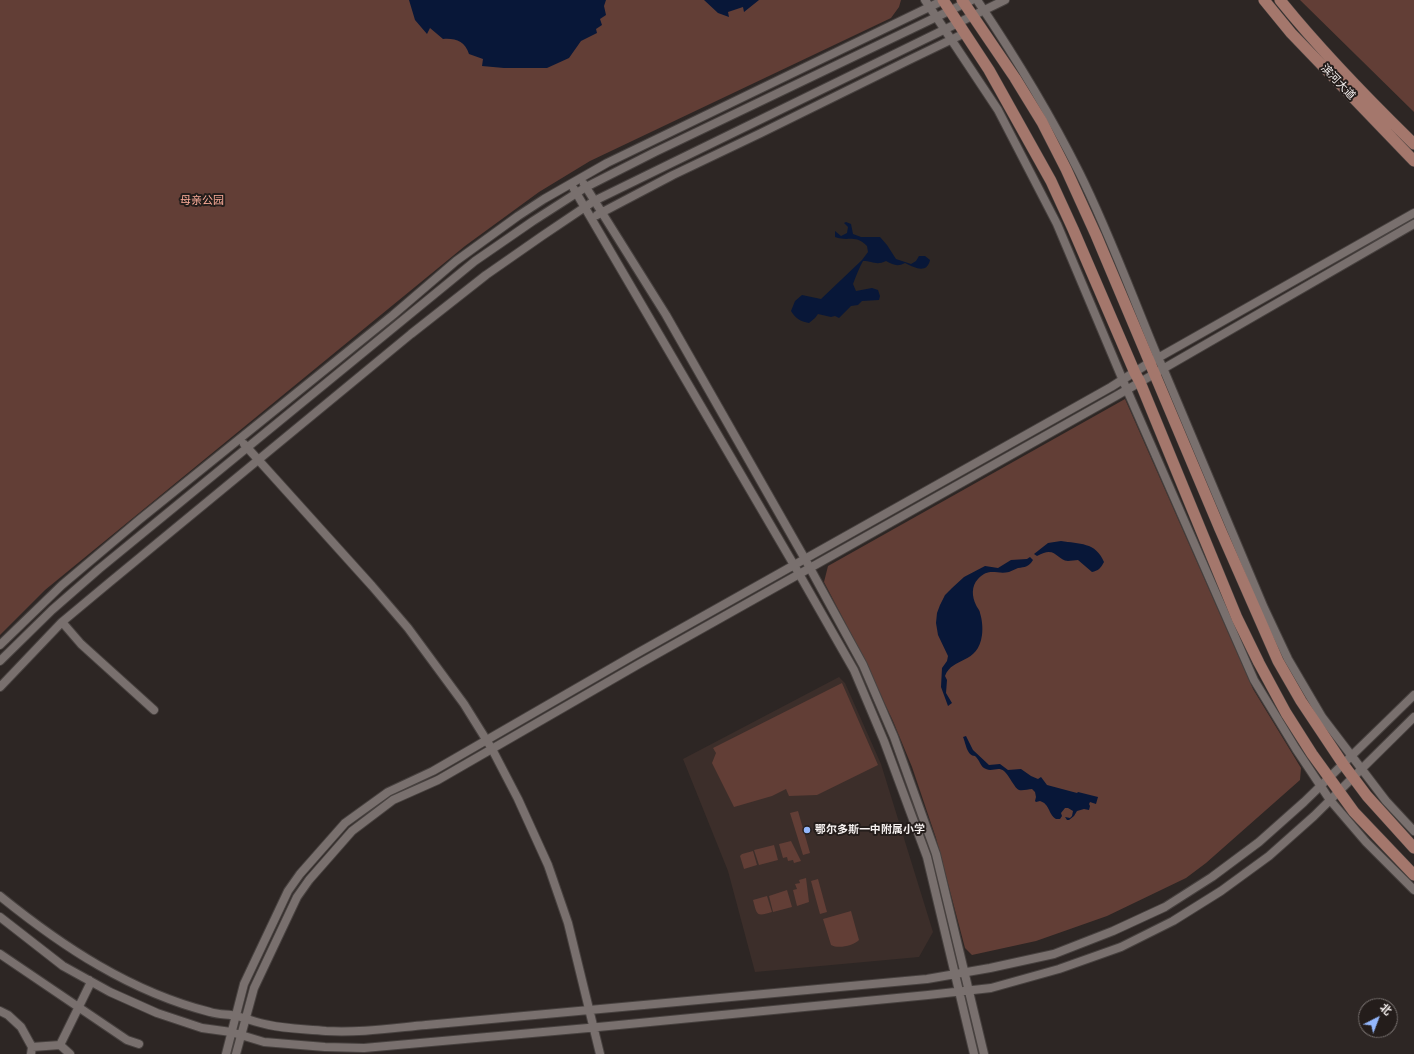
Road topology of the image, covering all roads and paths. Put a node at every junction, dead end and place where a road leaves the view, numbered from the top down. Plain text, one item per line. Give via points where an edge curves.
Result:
1 (943, 0) edge
2 (977, 0) edge
3 (1005, 0) edge
4 (1264, 0) edge
5 (1280, 0) edge
6 (966, 1) edge
7 (928, 3) edge
8 (950, 10) junction
9 (984, 10) junction
10 (937, 16) junction
11 (973, 16) junction
12 (958, 23) junction
13 (946, 29) junction
14 (965, 33) junction
15 (952, 40) junction
16 (1414, 144) edge
17 (1414, 161) edge
18 (580, 177) junction
19 (570, 183) junction
20 (586, 187) junction
21 (576, 193) junction
22 (594, 202) junction
23 (585, 208) junction
24 (601, 213) junction
25 (1414, 213) edge
26 (591, 219) junction
27 (1414, 224) edge
28 (1153, 360) junction
29 (1159, 371) junction
30 (1138, 377) junction
31 (1123, 380) junction
32 (1127, 390) junction
33 (240, 439) junction
34 (247, 448) junction
35 (259, 461) junction
36 (805, 559) junction
37 (794, 565) junction
38 (810, 568) junction
39 (800, 574) junction
40 (62, 622) junction
41 (0, 645) edge
42 (0, 661) edge
43 (0, 687) edge
44 (1414, 695) edge
45 (154, 710) dead end
46 (1414, 717) edge
47 (487, 740) junction
48 (492, 749) junction
49 (1347, 760) junction
50 (1357, 773) junction
51 (1325, 782) junction
52 (1334, 796) junction
53 (1414, 831) edge
54 (1414, 848) edge
55 (1414, 874) edge
56 (1414, 890) edge
57 (0, 896) edge
58 (0, 917) edge
59 (0, 954) edge
60 (964, 972) junction
61 (954, 974) junction
62 (89, 980) junction
63 (969, 990) junction
64 (959, 992) junction
65 (78, 1008) junction
66 (590, 1010) junction
67 (0, 1012) edge
68 (236, 1016) junction
69 (246, 1018) junction
70 (594, 1028) junction
71 (232, 1032) junction
72 (242, 1035) junction
73 (139, 1044) dead end
74 (60, 1045) junction
75 (31, 1051) edge
76 (70, 1054) edge
77 (226, 1054) edge
78 (236, 1054) edge
79 (600, 1054) edge
80 (974, 1054) edge
81 (984, 1054) edge

1 - 7 street
1 - 8 main road
2 - 9 street
3 - 9 street
4 - 17 main road, 滨河大道 via 1291,33
5 - 16 main road, 滨河大道 via 1317,44
6 - 8 street
6 - 11 main road
7 - 10 street
7 - 18 street
8 - 10 street
8 - 12 main road
9 - 11 street
9 - 28 street via 1037,95 1078,171 1106,231
10 - 13 street
10 - 20 street
11 - 12 street
11 - 28 main road via 1042,122
12 - 13 street
12 - 14 main road
13 - 15 street
13 - 22 street
14 - 15 street
14 - 30 main road via 989,70 1051,181
15 - 24 street via 673,175
15 - 31 street via 998,110 1057,224
18 - 19 street
18 - 20 street
19 - 21 street
19 - 33 street via 518,216 456,261
20 - 21 street
20 - 22 street
21 - 23 street
21 - 34 street via 476,262
22 - 23 street
22 - 24 street
23 - 26 street
23 - 35 street via 486,275
24 - 26 street
24 - 36 street via 666,315
25 - 28 street
26 - 37 street
27 - 29 street
28 - 29 main road
28 - 30 street
29 - 30 street
29 - 49 main road via 1220,530 1278,661 1301,701
30 - 31 street
30 - 32 street
30 - 51 main road via 1237,618
31 - 32 street
31 - 36 street
32 - 38 street
32 - 51 street via 1254,680 1296,749
33 - 34 street
33 - 41 street via 62,585
34 - 35 street
34 - 42 street via 99,569
35 - 40 street
35 - 47 street via 408,628
36 - 37 street
36 - 38 street
37 - 39 street
37 - 47 street
38 - 39 street
38 - 60 street via 863,666 894,737 936,854
39 - 48 street
39 - 61 street via 854,670 884,741 927,857
40 - 43 street
40 - 45 street via 81,644
44 - 49 street
46 - 50 street
47 - 48 street
47 - 68 street via 433,771 388,792 345,823 288,891 244,984
48 - 66 street via 548,865 568,923
48 - 69 street via 438,780 393,800 352,831 297,897 254,988
49 - 50 main road
49 - 51 street
50 - 52 street
50 - 53 street
50 - 54 main road via 1367,796
51 - 52 main road
51 - 60 street via 1259,842 1212,877 1165,907 1054,954
52 - 55 main road via 1354,812
52 - 56 street via 1366,842
52 - 63 street via 1269,856 1221,891 1173,921 1121,947 1059,969 991,988
57 - 68 street via 74,951 119,977 166,998 211,1013
58 - 62 street via 63,966
59 - 65 street
60 - 61 street
60 - 63 street
61 - 64 street
61 - 66 street
62 - 65 street via 90,984
62 - 71 street via 157,1013 202,1028
63 - 64 street
63 - 81 street
64 - 70 street
64 - 80 street
65 - 73 street via 126,1040
65 - 74 street
66 - 69 street via 367,1030 328,1031 270,1025
66 - 70 street
67 - 75 street via 8,1015 21,1027
68 - 69 street
68 - 71 street
69 - 72 street
70 - 72 street via 364,1048 325,1048 264,1042
70 - 79 street
71 - 72 street
71 - 77 street
72 - 78 street
74 - 75 street
74 - 76 street

